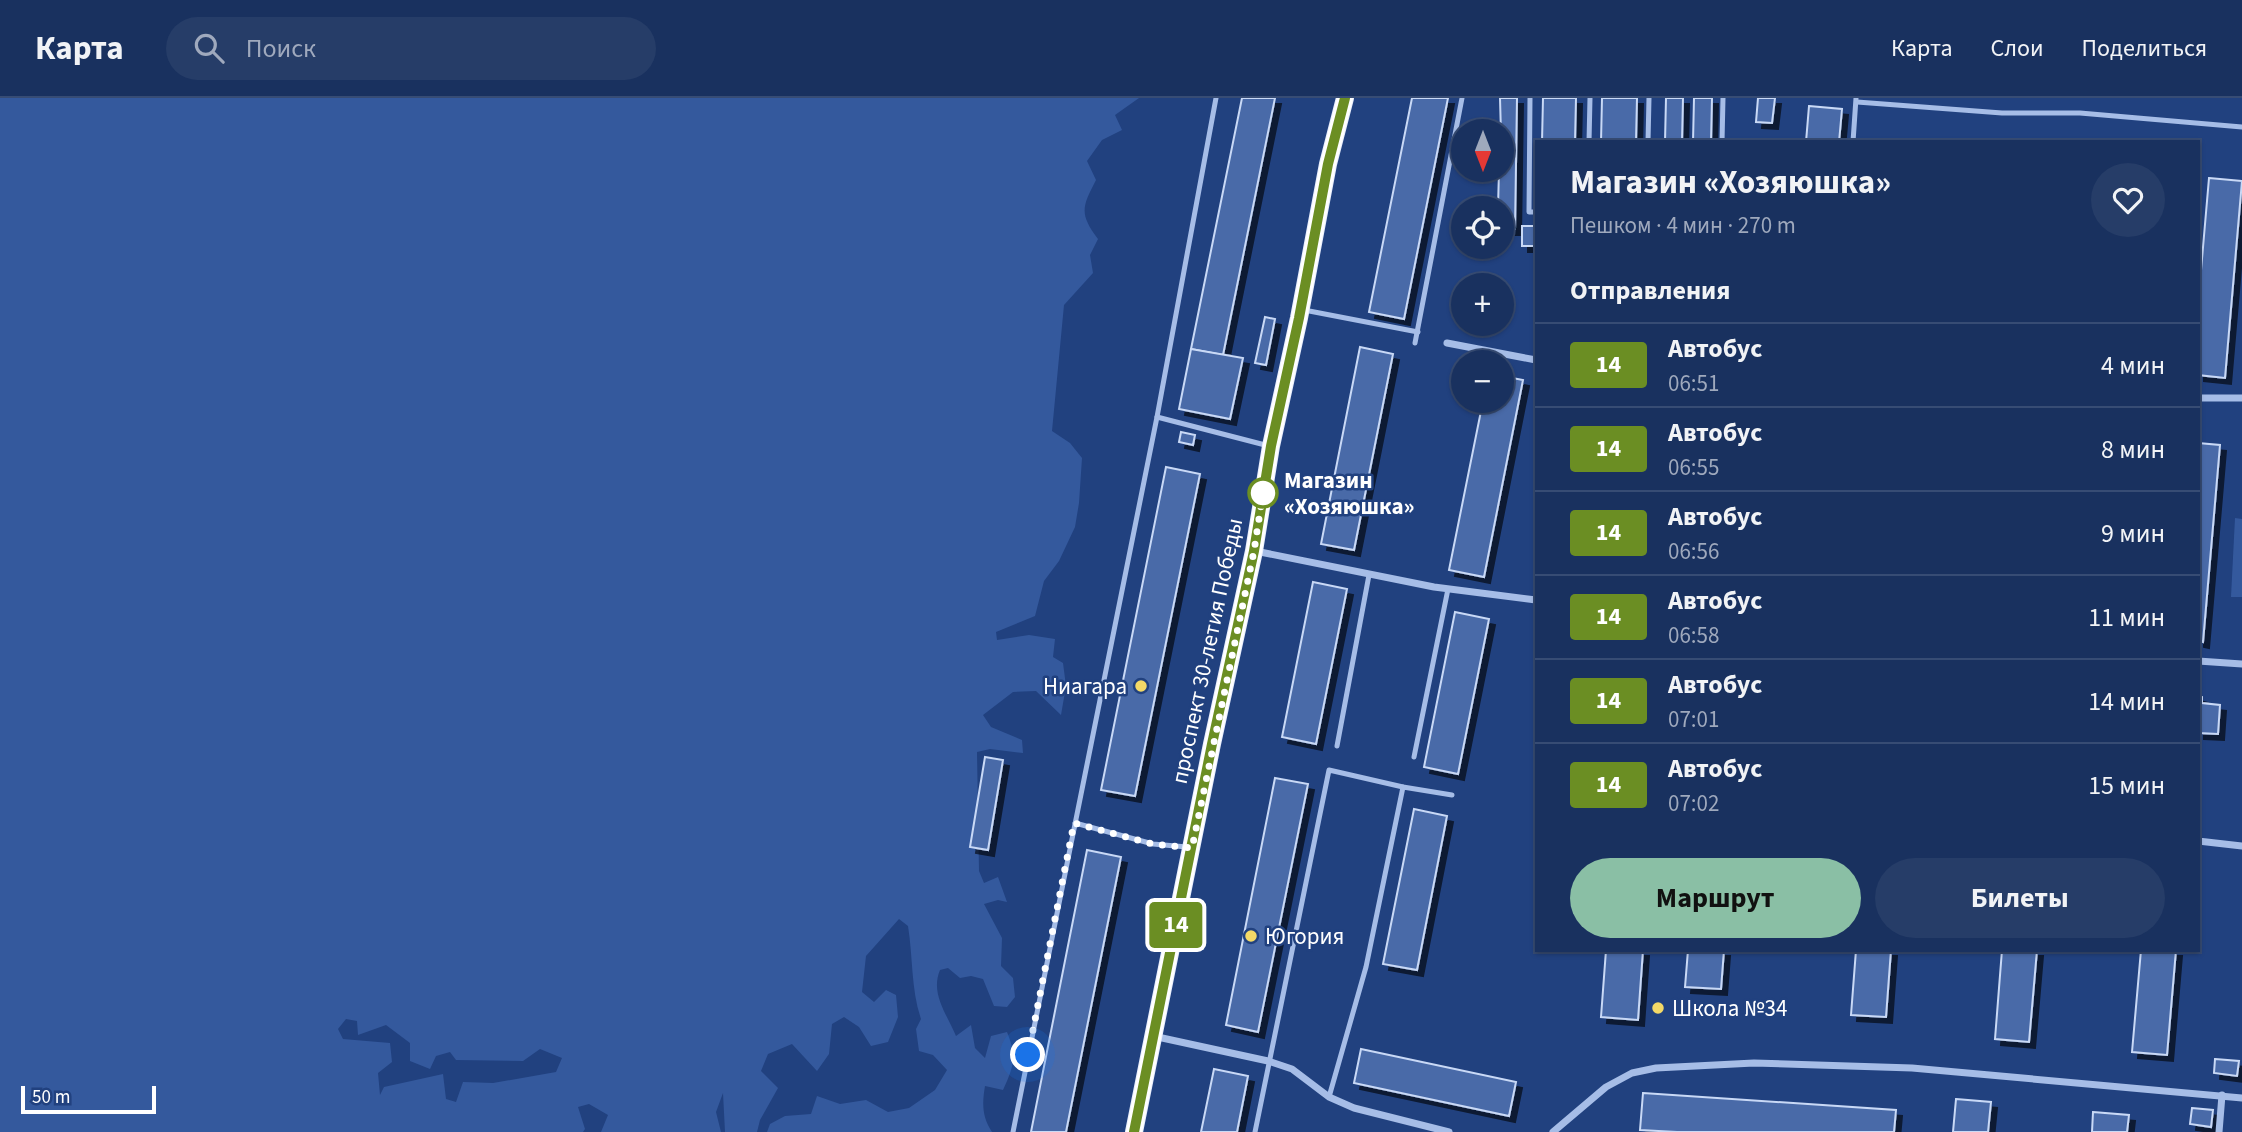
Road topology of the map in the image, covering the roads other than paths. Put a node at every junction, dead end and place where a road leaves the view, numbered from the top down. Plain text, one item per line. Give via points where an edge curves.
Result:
1 (1216, 98) edge
2 (1345, 98) edge
3 (1462, 98) edge
4 (1530, 98) edge
5 (1590, 98) edge
6 (1649, 98) edge
7 (1723, 98) edge
8 (1856, 100) edge
9 (2242, 127) edge
10 (1589, 140) edge
11 (1648, 140) edge
12 (1722, 140) edge
13 (1853, 140) edge
14 (1535, 212) edge
15 (1301, 309) junction
16 (1418, 332) junction
17 (1447, 343) dead end
18 (1415, 344) dead end
19 (1535, 360) edge
20 (2200, 398) edge
21 (2242, 398) edge
22 (1157, 417) junction
23 (1271, 446) junction
24 (1254, 551) junction
25 (1369, 575) junction
26 (1448, 589) junction
27 (1535, 600) edge
28 (2200, 661) edge
29 (2242, 664) edge
30 (1337, 746) dead end
31 (1415, 757) dead end
32 (1403, 788) junction
33 (1452, 795) dead end
34 (1074, 823) junction
35 (2200, 842) edge
36 (2242, 846) edge
37 (1192, 848) junction
38 (1153, 1036) junction
39 (1268, 1061) junction
40 (2222, 1096) junction
41 (1329, 1097) junction
42 (2242, 1098) edge
43 (1013, 1132) edge
44 (1134, 1132) edge
45 (1255, 1132) edge
46 (1449, 1132) edge
47 (1553, 1132) edge
48 (2219, 1132) edge

1 - 22 lane
2 - 15 main road, проспект 30-летия Победы
3 - 16 lane
4 - 14 lane via 1529,212
5 - 10 lane
6 - 11 lane
7 - 12 lane
8 - 9 lane
8 - 13 lane
15 - 16 lane
15 - 23 main road, проспект 30-летия Победы
16 - 18 lane
17 - 19 street
20 - 21 street
22 - 23 lane
22 - 34 lane
23 - 24 main road, проспект 30-летия Победы
24 - 25 street
24 - 37 main road, проспект 30-летия Победы
25 - 26 street
25 - 30 lane
26 - 27 street
26 - 31 lane
28 - 29 street
32 - 33 lane
32 - 39 lane via 1329,770
32 - 41 lane via 1366,967
34 - 37 lane via 1153,844
34 - 43 lane
35 - 36 street
37 - 38 main road, проспект 30-летия Победы
38 - 39 street
38 - 44 main road, проспект 30-летия Победы
39 - 41 street via 1292,1069
39 - 45 lane
40 - 42 street
40 - 47 street via 1912,1068 1765,1063 1656,1068 1632,1073 1606,1087
40 - 48 street
41 - 46 street via 1354,1108

